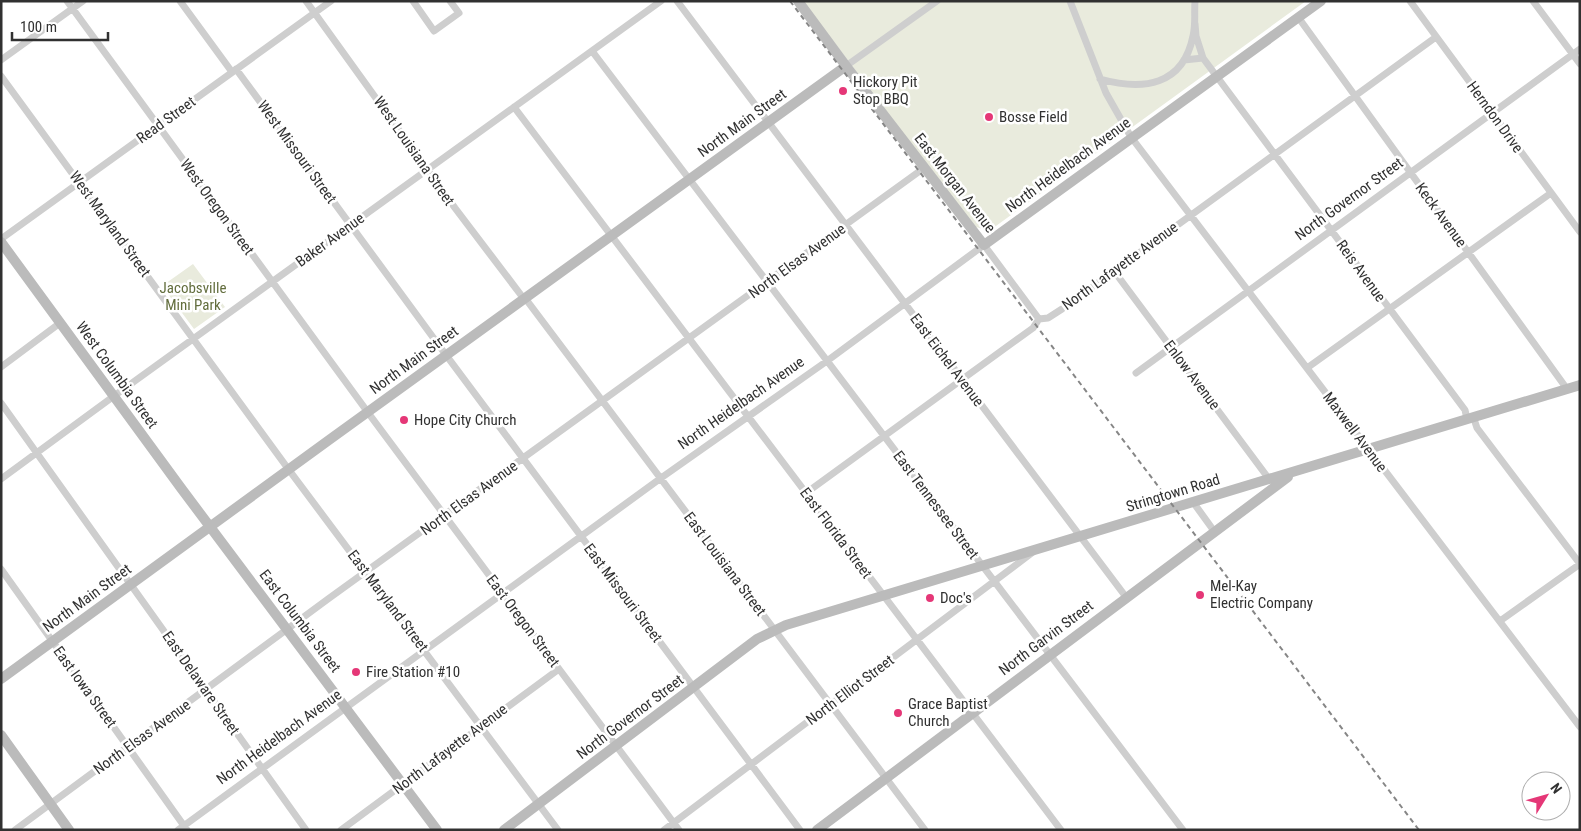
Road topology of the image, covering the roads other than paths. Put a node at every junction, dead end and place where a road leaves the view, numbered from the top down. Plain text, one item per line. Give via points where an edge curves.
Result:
1 (67, 1) edge
2 (83, 1) edge
3 (180, 1) edge
4 (306, 1) edge
5 (331, 1) edge
6 (413, 1) edge
7 (450, 1) edge
8 (661, 1) edge
9 (677, 1) edge
10 (798, 1) edge
11 (937, 1) edge
12 (1070, 1) edge
13 (1195, 1) edge
14 (1321, 1) edge
15 (1410, 1) edge
16 (1533, 1) edge
17 (72, 9) junction
18 (314, 13) junction
19 (1298, 17) junction
20 (1195, 24) junction
21 (1436, 37) junction
22 (1580, 50) edge
23 (592, 51) junction
24 (1573, 55) junction
25 (1203, 58) junction
26 (1, 60) edge
27 (1184, 60) junction
28 (1580, 64) edge
29 (846, 66) junction
30 (234, 71) junction
31 (1, 76) edge
32 (1217, 76) junction
33 (1100, 79) junction
34 (1355, 96) junction
35 (514, 107) junction
36 (1492, 113) junction
37 (768, 123) junction
38 (158, 126) junction
39 (1131, 137) junction
40 (1275, 154) junction
41 (924, 168) junction
42 (428, 170) junction
43 (1411, 173) junction
44 (689, 179) junction
45 (79, 183) junction
46 (1551, 193) junction
47 (1191, 215) junction
48 (350, 225) junction
49 (846, 226) junction
50 (1332, 230) junction
51 (1580, 232) edge
52 (611, 236) junction
53 (1, 240) edge
54 (984, 245) junction
55 (1469, 253) junction
56 (1114, 272) junction
57 (272, 282) junction
58 (767, 282) junction
59 (1248, 291) junction
60 (524, 299) junction
61 (904, 303) junction
62 (1390, 309) junction
63 (1039, 319) junction
64 (60, 323) junction
65 (193, 338) junction
66 (689, 339) junction
67 (1171, 348) junction
68 (446, 355) junction
69 (827, 361) junction
70 (1, 367) edge
71 (1307, 368) junction
72 (1136, 373) dead end
73 (962, 380) junction
74 (1575, 389) edge
75 (114, 396) junction
76 (602, 401) junction
77 (1, 403) edge
78 (368, 412) junction
79 (748, 416) junction
80 (1477, 416) junction
81 (1466, 419) junction
82 (884, 436) junction
83 (1368, 449) junction
84 (37, 453) junction
85 (523, 458) junction
86 (289, 470) junction
87 (1295, 472) junction
88 (660, 478) junction
89 (1, 479) edge
90 (1269, 479) junction
91 (806, 493) junction
92 (1193, 502) junction
93 (445, 516) junction
94 (210, 526) junction
95 (1214, 531) junction
96 (1080, 536) junction
97 (581, 537) junction
98 (1036, 550) junction
99 (1580, 564) edge
100 (982, 565) junction
101 (1, 569) edge
102 (366, 572) junction
103 (994, 581) junction
104 (131, 584) junction
105 (503, 594) junction
106 (883, 595) junction
107 (1126, 597) junction
108 (1500, 621) junction
109 (288, 629) junction
110 (774, 630) junction
111 (917, 639) junction
112 (53, 642) junction
113 (424, 650) junction
114 (1050, 654) junction
115 (559, 669) junction
116 (1, 679) edge
117 (694, 688) junction
118 (206, 689) junction
119 (831, 705) junction
120 (345, 708) junction
121 (972, 713) junction
122 (480, 726) junction
123 (1580, 727) edge
124 (1, 735) edge
125 (616, 745) junction
126 (128, 747) junction
127 (751, 764) junction
128 (262, 768) junction
129 (886, 778) junction
130 (403, 784) junction
131 (50, 804) junction
132 (539, 804) junction
133 (673, 822) junction
134 (183, 828) edge
135 (15, 830) edge
136 (69, 830) edge
137 (306, 830) edge
138 (341, 830) edge
139 (437, 830) edge
140 (504, 830) edge
141 (558, 830) edge
142 (664, 830) edge
143 (679, 830) edge
144 (800, 830) edge
145 (816, 830) edge
146 (925, 830) edge
147 (1061, 830) edge
148 (1183, 830) edge

1 - 17 street, West Oregon Street
2 - 17 street
3 - 30 street, West Missouri Street
4 - 18 street, West Louisiana Street
5 - 18 street, Read Street
6 - 7 street via 434,31 459,13
8 - 23 street, Baker Avenue
9 - 37 street, East Eichel Avenue
10 - 29 main road, East Morgan Avenue
11 - 29 street
12 - 33 street, Maxwell Avenue
13 - 20 street
14 - 19 main road, North Heidelbach Avenue
15 - 21 street, Herndon Drive
16 - 24 street
17 - 26 street
17 - 38 street, West Oregon Street
18 - 30 street, Read Street
18 - 42 street, West Louisiana Street
19 - 32 main road, North Heidelbach Avenue
19 - 34 street, Keck Avenue
20 - 25 street
20 - 27 street
21 - 34 street, North Lafayette Avenue
21 - 36 street, Herndon Drive
22 - 24 street, North Governor Street
23 - 35 street, Baker Avenue
23 - 44 street, East Tennessee Street
24 - 28 street
24 - 36 street, North Governor Street
25 - 27 street
25 - 32 street, Reis Avenue
27 - 33 street via 1172,75 1149,84
29 - 37 main road, North Main Street
29 - 41 main road, East Morgan Avenue
30 - 38 street, Read Street
30 - 48 street, West Missouri Street
31 - 45 street, West Maryland Street
32 - 39 main road, North Heidelbach Avenue
32 - 40 street, Reis Avenue
33 - 39 street, Maxwell Avenue
34 - 40 street, North Lafayette Avenue
34 - 43 street, Keck Avenue
35 - 42 street, Baker Avenue
35 - 52 street, East Florida Street
36 - 43 street, North Governor Street
36 - 46 street, Herndon Drive
37 - 44 main road, North Main Street
37 - 49 street, East Eichel Avenue
38 - 45 street, Read Street
38 - 57 street, West Oregon Street
39 - 47 street, Maxwell Avenue
39 - 54 main road, North Heidelbach Avenue
40 - 47 street, North Lafayette Avenue
40 - 50 street, Reis Avenue
41 - 49 street, North Elsas Avenue
41 - 54 main road, East Morgan Avenue
42 - 48 street, Baker Avenue
42 - 60 street, West Louisiana Street
43 - 50 street, North Governor Street
43 - 55 street, Keck Avenue
44 - 52 main road, North Main Street
44 - 58 street, East Tennessee Street
45 - 53 street, Read Street
45 - 65 street, West Maryland Street
46 - 51 street, Herndon Drive
46 - 55 street
47 - 56 street, North Lafayette Avenue
47 - 59 street, Maxwell Avenue
48 - 57 street, Baker Avenue
48 - 68 street, West Missouri Street
49 - 58 street, North Elsas Avenue
49 - 61 street, East Eichel Avenue
50 - 59 street, North Governor Street
50 - 62 street, Reis Avenue
52 - 60 main road, North Main Street
52 - 66 street, East Florida Street
53 - 64 main road, West Columbia Street
54 - 61 street, North Heidelbach Avenue
54 - 63 street, East Morgan Avenue
55 - 62 street
55 - 74 street, Keck Avenue
56 - 63 street, North Lafayette Avenue via 1048,318
56 - 67 street, Enlow Avenue
57 - 65 street, Baker Avenue
57 - 78 street, West Oregon Street
58 - 66 street, North Elsas Avenue
58 - 69 street, East Tennessee Street
59 - 67 street, North Governor Street
59 - 71 street, Maxwell Avenue
60 - 68 main road, North Main Street
60 - 76 street, East Louisiana Street
61 - 69 street, North Heidelbach Avenue
61 - 73 street, East Eichel Avenue
62 - 71 street
62 - 81 street, Reis Avenue via 1464,410
63 - 73 street, North Lafayette Avenue via 1032,328
64 - 70 street
64 - 75 main road, West Columbia Street
65 - 75 street, Baker Avenue
65 - 86 street, West Maryland Street
66 - 76 street, North Elsas Avenue
66 - 79 street, East Florida Street
67 - 72 street, North Governor Street
67 - 90 street, Enlow Avenue
68 - 78 main road, North Main Street
68 - 85 street, East Missouri Street
69 - 79 street, North Heidelbach Avenue
69 - 82 street, East Tennessee Street
71 - 83 street, Maxwell Avenue
73 - 82 street, North Lafayette Avenue
73 - 96 street, East Eichel Avenue
74 - 80 main road, Stringtown Road
75 - 84 street, Baker Avenue
75 - 94 main road, West Columbia Street
76 - 85 street, North Elsas Avenue
76 - 88 street, East Louisiana Street
77 - 84 street, East Delaware Street
78 - 86 main road, North Main Street
78 - 93 street, East Oregon Street
79 - 88 street, North Heidelbach Avenue
79 - 91 street, East Florida Street
80 - 81 main road, Stringtown Road
80 - 99 street via 1474,419 1478,428
81 - 83 main road, Stringtown Road
82 - 91 street, North Lafayette Avenue
82 - 100 street, East Tennessee Street
83 - 87 main road, Stringtown Road
83 - 108 street, Maxwell Avenue
84 - 89 street, Baker Avenue
84 - 104 street, East Delaware Street
85 - 93 street, North Elsas Avenue
85 - 97 street, East Missouri Street
86 - 94 main road, North Main Street
86 - 102 street, East Maryland Street
87 - 90 main road, Stringtown Road
87 - 95 main road, North Garvin Street
88 - 97 street, North Heidelbach Avenue
88 - 110 street, East Louisiana Street
90 - 92 main road, Stringtown Road
91 - 106 street, East Florida Street
92 - 95 street
92 - 96 main road, Stringtown Road
93 - 102 street, North Elsas Avenue
93 - 105 street, East Oregon Street
94 - 104 main road, North Main Street
94 - 109 main road, East Columbia Street
95 - 107 main road, North Garvin Street
96 - 98 main road, Stringtown Road
96 - 107 street, East Eichel Avenue
97 - 105 street, North Heidelbach Avenue
97 - 117 street, East Missouri Street
98 - 100 main road, Stringtown Road
98 - 103 street, North Elliot Street
99 - 108 street
100 - 103 street, East Tennessee Street
100 - 106 main road, Stringtown Road
101 - 112 street, East Iowa Street
102 - 109 street, North Elsas Avenue
102 - 113 street, East Maryland Street
103 - 111 street, North Elliot Street
103 - 114 street, East Tennessee Street
104 - 112 main road, North Main Street
104 - 118 street, East Delaware Street
105 - 113 street, North Heidelbach Avenue
105 - 115 street, East Oregon Street
106 - 110 main road, Stringtown Road
106 - 111 street, East Florida Street
107 - 114 main road, North Garvin Street
108 - 123 street, Maxwell Avenue
109 - 118 street, North Elsas Avenue
109 - 120 main road, East Columbia Street
110 - 117 main road, North Governor Street via 757,639
110 - 119 street, East Louisiana Street
111 - 119 street, North Elliot Street
111 - 121 street, East Florida Street
112 - 116 main road, North Main Street
112 - 126 street, East Iowa Street
113 - 120 street, North Heidelbach Avenue
113 - 122 street, East Maryland Street
114 - 121 main road, North Garvin Street
114 - 148 street, East Tennessee Street
115 - 122 street, North Lafayette Avenue
115 - 125 street, East Oregon Street
117 - 125 main road, North Governor Street
117 - 127 street, East Missouri Street
118 - 126 street, North Elsas Avenue
118 - 128 street, East Delaware Street
119 - 127 street, North Elliot Street
119 - 129 street, East Louisiana Street
120 - 128 street, North Heidelbach Avenue
120 - 130 main road, East Columbia Street
121 - 129 main road, North Garvin Street
121 - 147 street, East Florida Street
122 - 130 street, North Lafayette Avenue
122 - 132 street, East Maryland Street
124 - 131 main road
125 - 132 main road, North Governor Street
125 - 133 street, East Oregon Street
126 - 131 street, North Elsas Avenue
126 - 134 street, East Iowa Street
127 - 133 street, North Elliot Street
127 - 144 street, East Missouri Street
128 - 134 street, North Heidelbach Avenue
128 - 137 street, East Delaware Street
129 - 145 main road, North Garvin Street
129 - 146 street, East Louisiana Street
130 - 138 street, North Lafayette Avenue
130 - 139 main road, East Columbia Street
131 - 135 street, North Elsas Avenue
131 - 136 main road
132 - 140 main road, North Governor Street
132 - 141 street, East Maryland Street
133 - 142 street, North Elliot Street
133 - 143 street, East Oregon Street

